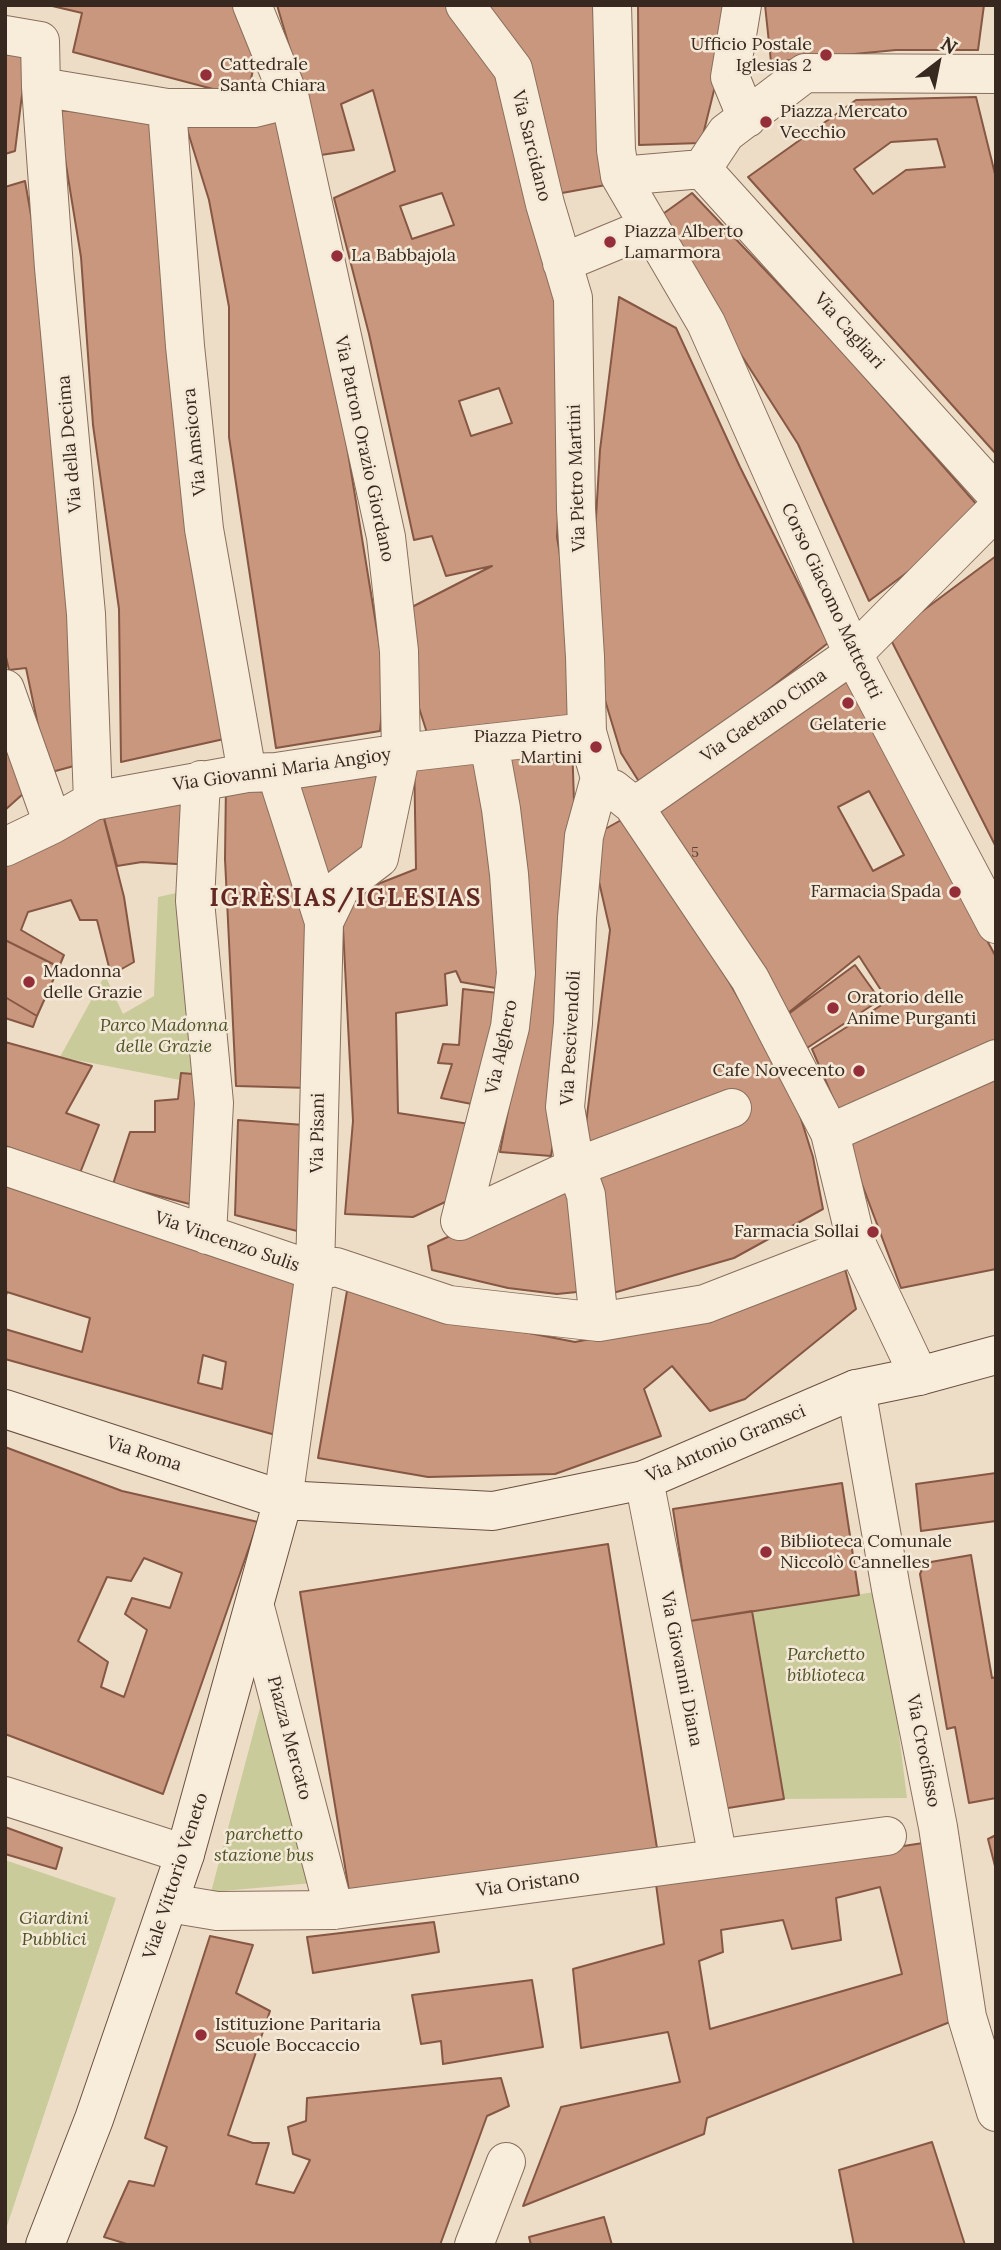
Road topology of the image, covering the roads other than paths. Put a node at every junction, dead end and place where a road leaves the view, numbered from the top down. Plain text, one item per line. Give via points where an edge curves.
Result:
1 (252, 5) edge
2 (465, 5) edge
3 (612, 5) edge
4 (742, 5) edge
5 (5, 35) edge
6 (995, 71) edge
7 (41, 87) junction
8 (290, 99) junction
9 (167, 108) junction
10 (747, 118) junction
11 (702, 169) junction
12 (620, 176) junction
13 (649, 227) junction
14 (568, 281) junction
15 (996, 494) edge
16 (996, 510) edge
17 (853, 654) junction
18 (5, 689) edge
19 (578, 732) junction
20 (489, 743) junction
21 (401, 753) junction
22 (262, 772) junction
23 (600, 778) junction
24 (201, 780) junction
25 (93, 801) junction
26 (639, 806) junction
27 (53, 824) junction
28 (5, 847) edge
29 (324, 922) junction
30 (996, 924) edge
31 (996, 1059) edge
32 (732, 1108) dead end
33 (830, 1133) junction
34 (5, 1166) edge
35 (576, 1167) junction
36 (207, 1235) junction
37 (857, 1245) junction
38 (315, 1271) junction
39 (599, 1322) junction
40 (996, 1355) edge
41 (919, 1376) junction
42 (856, 1389) junction
43 (5, 1409) edge
44 (644, 1480) junction
45 (283, 1500) junction
46 (255, 1607) junction
47 (5, 1796) edge
48 (887, 1836) dead end
49 (185, 1854) junction
50 (718, 1858) junction
51 (169, 1903) junction
52 (334, 1910) junction
53 (996, 2112) edge
54 (506, 2162) dead end
55 (48, 2244) edge
56 (474, 2245) edge

1 - 8 street, Via Patron Orazio Giordano
2 - 14 street, Via Sarcidano via 513,69
3 - 12 street
4 - 10 street via 730,77
5 - 7 street, Via della Decima via 40,40
6 - 10 street via 805,73
7 - 9 street
7 - 25 street, Via della Decima via 86,614
8 - 9 street via 254,108
8 - 21 street, Via Patron Orazio Giordano via 386,537 399,651
9 - 22 street, Via Amsicora via 204,529
10 - 11 street via 726,133
11 - 12 street
11 - 15 street, Via Cagliari
12 - 13 street
13 - 14 street
13 - 17 street, Corso Giacomo Matteotti via 705,323
14 - 19 street, Via Pietro Martini via 585,657
16 - 17 street, Via Gaetano Cima
17 - 26 street, Via Gaetano Cima
17 - 30 street, Corso Giacomo Matteotti
18 - 27 street
19 - 20 street, Via Giovanni Maria Angioy
19 - 23 street
20 - 21 street, Via Giovanni Maria Angioy
20 - 35 street, Via Alghero via 509,874 516,973 510,1027 460,1221
21 - 22 street, Via Giovanni Maria Angioy
21 - 29 street, Via Patron Orazio Giordano via 379,858 341,887
22 - 24 street, Via Giovanni Maria Angioy
22 - 29 street, Via Pisani
23 - 26 street
23 - 35 street, Via Pescivendoli via 584,836 565,1107
24 - 25 street, Via Giovanni Maria Angioy
24 - 36 street via 195,901 214,1103
25 - 27 street, Via Giovanni Maria Angioy
26 - 33 street via 750,979
27 - 28 street, Via Giovanni Maria Angioy
29 - 38 street, Via Pisani
31 - 33 street
32 - 35 street
33 - 37 street
34 - 36 street, Via Vincenzo Sulis
35 - 39 street, Via Pescivendoli via 586,1195
36 - 38 street, Via Vincenzo Sulis
37 - 39 street, Via Vincenzo Sulis via 705,1304
37 - 41 street
38 - 39 street, Via Vincenzo Sulis via 336,1267 449,1305
38 - 45 street, Via Pisani
40 - 41 street, Via Antonio Gramsci
41 - 42 street, Via Antonio Gramsci
42 - 44 street, Via Antonio Gramsci
42 - 53 street, Via Crocifisso via 938,1828 967,2017
43 - 45 street, Via Roma
44 - 45 street, Via Antonio Gramsci via 493,1511
44 - 50 street, Via Giovanni Diana
45 - 46 street, Viale Vittorio Veneto
46 - 49 street, Viale Vittorio Veneto
46 - 52 street, Piazza Mercato
47 - 49 street
48 - 50 street, Via Oristano
49 - 51 street, Viale Vittorio Veneto
50 - 52 street, Via Oristano
51 - 52 street, Via Oristano via 217,1911
51 - 55 street, Viale Vittorio Veneto
54 - 56 street

